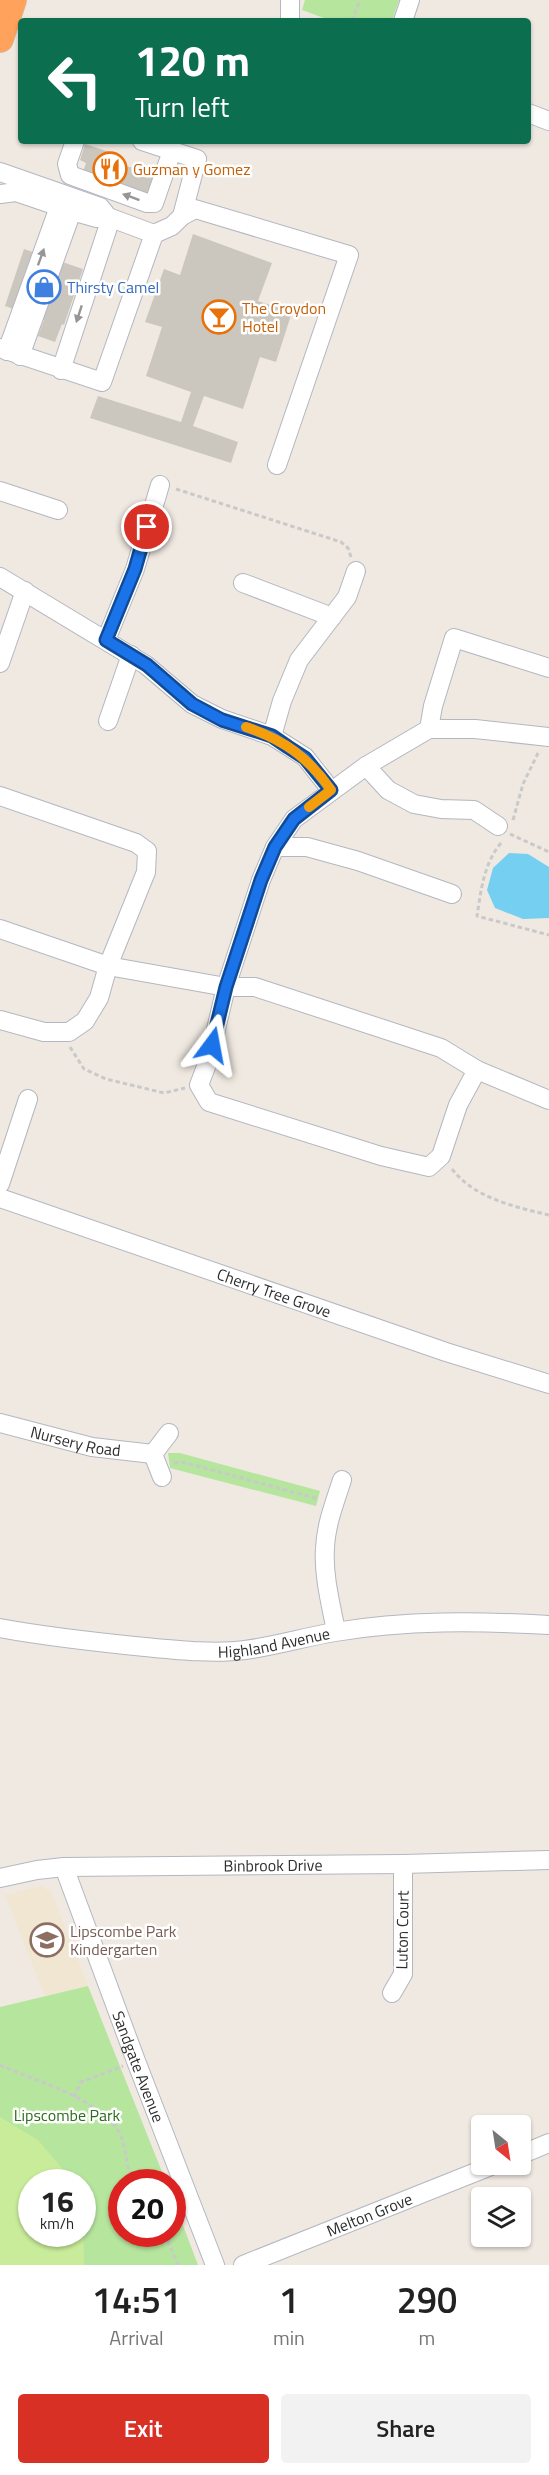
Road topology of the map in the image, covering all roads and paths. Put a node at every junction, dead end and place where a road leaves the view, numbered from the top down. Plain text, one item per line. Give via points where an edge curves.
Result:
1 (13, 0) edge
2 (290, 0) edge
3 (360, 0) edge
4 (410, 0) edge
5 (290, 18) edge
6 (353, 18) edge
7 (404, 18) edge
8 (0, 39) edge
9 (531, 114) edge
10 (549, 121) edge
11 (74, 144) edge
12 (151, 144) edge
13 (172, 151) junction
14 (0, 172) edge
15 (0, 194) edge
16 (65, 209) junction
17 (182, 216) junction
18 (111, 218) junction
19 (154, 234) junction
20 (9, 352) edge
21 (61, 370) junction
22 (277, 465) dead end
23 (160, 485) joint
24 (0, 491) edge
25 (57, 510) dead end
26 (356, 571) joint
27 (0, 577) edge
28 (243, 583) dead end
29 (25, 591) junction
30 (332, 618) junction
31 (106, 640) junction
32 (131, 656) junction
33 (0, 663) edge
34 (549, 668) edge
35 (108, 721) dead end
36 (429, 729) junction
37 (272, 736) junction
38 (547, 737) edge
39 (366, 766) junction
40 (331, 790) junction
41 (0, 796) edge
42 (503, 830) junction
43 (275, 847) junction
44 (549, 852) edge
45 (452, 894) dead end
46 (0, 929) edge
47 (549, 935) edge
48 (108, 966) junction
49 (226, 987) junction
50 (0, 1020) edge
51 (63, 1032) junction
52 (477, 1070) junction
53 (199, 1085) junction
54 (28, 1100) dead end
55 (549, 1100) edge
56 (441, 1156) junction
57 (0, 1184) edge
58 (0, 1198) edge
59 (549, 1215) edge
60 (549, 1384) edge
61 (0, 1423) edge
62 (169, 1433) dead end
63 (158, 1466) junction
64 (342, 1480) dead end
65 (334, 1503) junction
66 (549, 1625) edge
67 (0, 1628) edge
68 (336, 1631) junction
69 (549, 1860) edge
70 (403, 1864) junction
71 (64, 1867) junction
72 (0, 1878) edge
73 (392, 1993) dead end
74 (136, 2061) junction
75 (0, 2065) edge
76 (74, 2097) junction
77 (549, 2143) edge
78 (531, 2150) edge
79 (128, 2169) edge
80 (471, 2174) edge
81 (170, 2247) edge
82 (178, 2265) edge
83 (215, 2265) edge
84 (243, 2265) edge

1 - 8 highway
2 - 5 street
3 - 6 path
4 - 7 street
9 - 10 street
13 -> 11 street via 154,203 147,203 70,175 67,164
12 - 13 street
13 - 17 street via 197,159
14 - 18 street via 100,207
15 - 16 street via 16,192
16 - 18 street
20 -> 16 street
17 - 19 street via 172,226
17 - 22 street via 195,209 349,255
18 - 19 street
18 -> 21 street
19 - 21 street via 102,382
20 - 21 street
23 - 26 path via 340,542 351,554 350,566
23 - 31 street via 135,569
24 - 25 street
26 - 30 street via 347,597
27 - 29 street
28 - 30 street
29 - 31 street
29 - 33 street
30 - 37 street via 299,660
31 - 32 street
32 - 35 street
32 - 37 street via 192,704 222,720
34 - 36 street via 454,638
36 - 38 street via 475,729
36 - 39 street
37 - 40 street via 305,758
38 - 42 path
39 - 40 street
39 - 42 street via 388,790 414,804 474,810
40 - 43 street via 294,819
41 - 48 street via 136,843 147,851 146,872
42 - 44 path
42 - 47 path via 491,854 477,916
43 - 45 street via 307,847
43 - 49 street
46 - 48 street
48 - 49 street
48 - 51 street via 99,998 85,1021
49 - 52 street via 255,987 441,1048
49 - 53 street
50 - 51 street via 44,1032
51 - 53 path via 84,1069 106,1079 164,1093
52 - 55 street
52 - 56 street via 458,1105
53 - 56 street via 209,1102 381,1156 429,1167
54 - 57 street
56 - 59 path via 458,1178 482,1195
58 - 60 street, Cherry Tree Grove
61 - 63 street, Nursery Road
62 - 63 street
63 - 65 path via 182,1462
64 - 65 street
65 - 68 street via 325,1549
66 - 68 street, Highland Avenue via 443,1621
67 - 68 street, Highland Avenue via 179,1650 244,1650
69 - 70 street, Binbrook Drive
70 - 71 street, Binbrook Drive
70 - 73 street, Luton Court via 403,1974
71 - 72 street, Binbrook Drive
71 - 74 street, Sandgate Avenue
74 - 76 path via 81,2082
74 - 83 street, Sandgate Avenue
75 - 76 path
76 - 79 path via 109,2116 121,2135
77 - 78 street
80 - 84 street, Melton Grove
81 - 82 path

